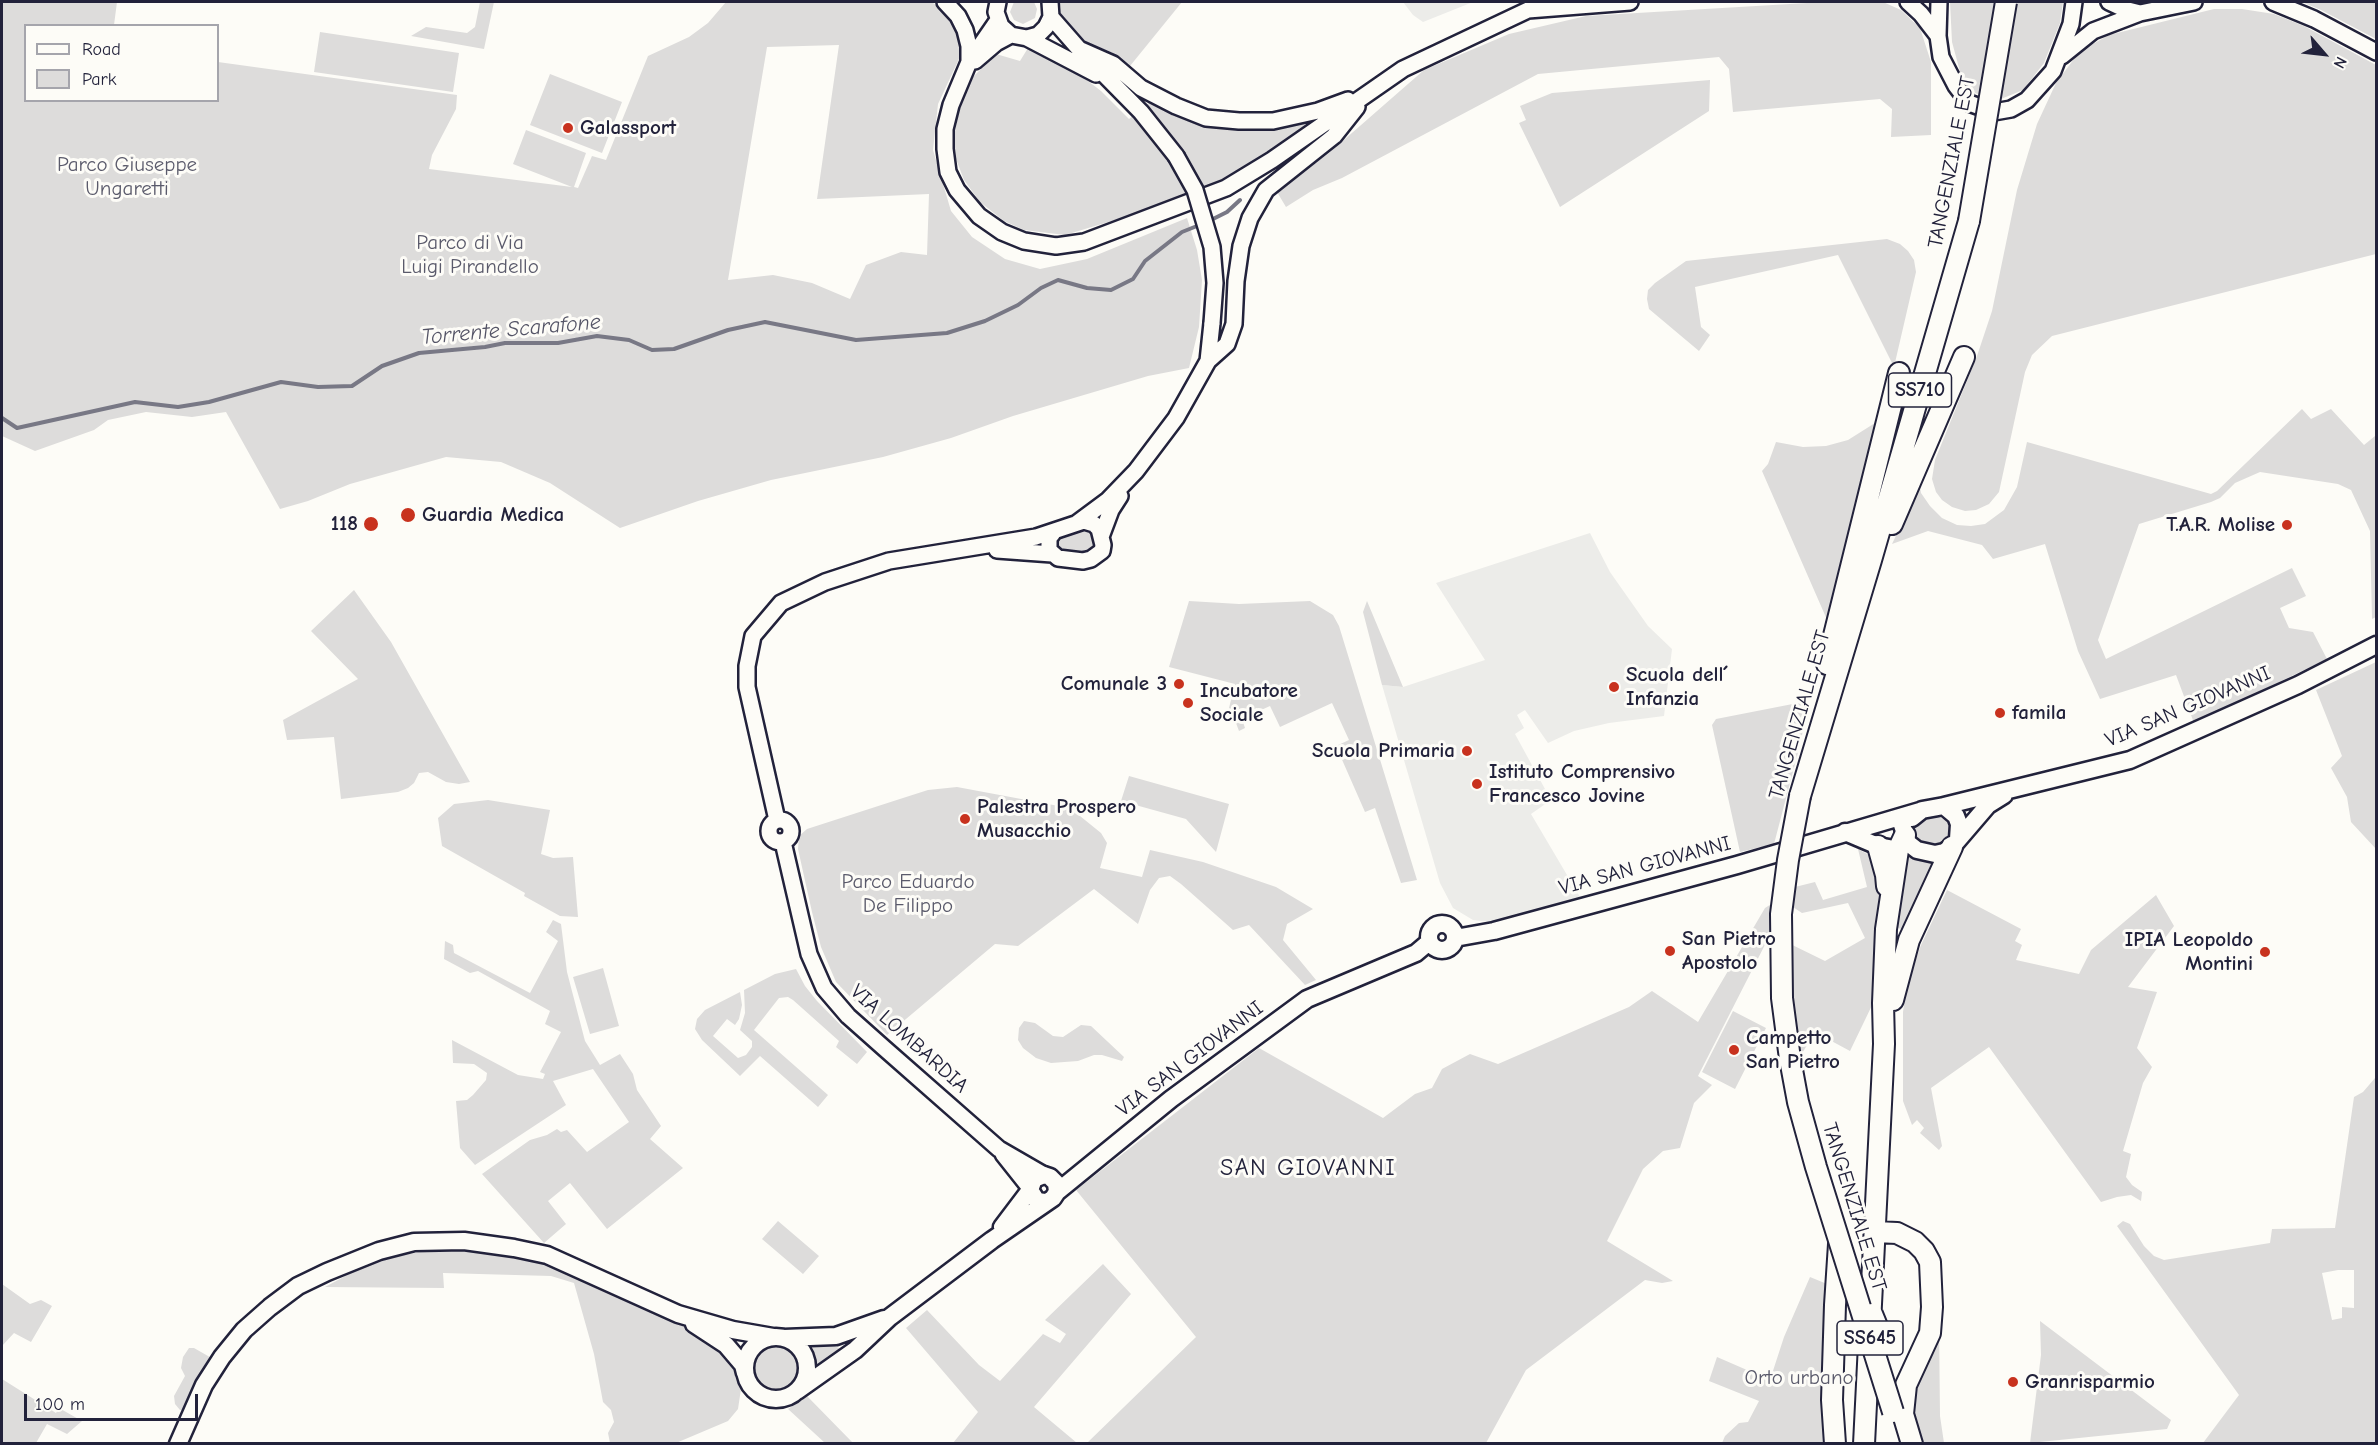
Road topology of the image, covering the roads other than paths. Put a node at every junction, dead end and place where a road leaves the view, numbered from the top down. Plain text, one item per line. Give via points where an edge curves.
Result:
1 (945, 2) edge
2 (998, 2) edge
3 (1629, 2) edge
4 (1908, 2) edge
5 (1939, 2) edge
6 (2006, 2) edge
7 (2074, 2) edge
8 (2109, 2) edge
9 (2194, 2) edge
10 (2273, 2) edge
11 (1051, 9) edge
12 (2140, 13) junction
13 (998, 20) junction
14 (1011, 35) junction
15 (1938, 36) junction
16 (1027, 38) junction
17 (1078, 49) junction
18 (2375, 51) edge
19 (2060, 58) junction
20 (969, 62) junction
21 (962, 78) junction
22 (1112, 82) junction
23 (1368, 93) junction
24 (1964, 357) dead end
25 (1208, 361) junction
26 (1899, 373) dead end
27 (1136, 471) junction
28 (1077, 523) junction
29 (1053, 533) junction
30 (1102, 534) junction
31 (976, 548) junction
32 (1052, 554) junction
33 (1871, 560) junction
34 (2376, 645) edge
35 (1818, 735) junction
36 (2010, 791) junction
37 (1944, 806) junction
38 (1920, 811) junction
39 (1899, 816) junction
40 (1845, 832) junction
41 (1955, 843) junction
42 (1907, 845) junction
43 (1878, 846) junction
44 (1888, 907) junction
45 (1884, 1044) junction
46 (999, 1149) junction
47 (1108, 1150) junction
48 (1045, 1175) junction
49 (1030, 1189) junction
50 (1051, 1197) junction
51 (1875, 1232) junction
52 (992, 1240) junction
53 (1839, 1244) junction
54 (1932, 1306) junction
55 (678, 1314) junction
56 (890, 1317) junction
57 (826, 1336) junction
58 (778, 1338) junction
59 (852, 1352) junction
60 (747, 1378) junction
61 (796, 1391) junction
62 (178, 1443) edge
63 (1835, 1443) edge
64 (1864, 1443) edge
65 (1903, 1443) edge
66 (1912, 1443) edge

1 - 20 street via 965,30
2 - 13 street
3 - 23 street via 1528,10 1403,69
4 - 15 street
5 - 15 street
6 - 33 main road, TANGENZIALE EST / SS710, bridge via 1969,220
7 - 19 street
8 - 12 street
9 - 12 street
10 - 18 street
11 - 16 street via 1042,32
11 - 17 street
12 - 19 street via 2093,30
13 - 14 street
13 - 20 street
14 - 16 street
14 - 21 street via 983,53
15 - 19 street via 1941,57 1956,86 1970,103 1994,112 2027,100
16 - 22 street
17 - 22 street
17 - 23 street via 1113,64 1141,88 1206,118 1273,121 1318,111
20 - 21 street
21 - 23 street via 945,129 948,172 957,190 979,216 1002,232 1024,241 1056,246 1084,242 1226,188
22 - 25 street, bridge via 1176,156 1194,190 1212,247 1215,283
23 - 25 street via 1334,136 1266,190 1250,218 1241,246 1234,324 1227,344
24 - 33 main road via 1887,537
25 - 27 street via 1176,418
26 - 35 main road via 1824,674
27 - 28 street via 1108,500
27 - 30 street via 1111,510
28 - 29 street
28 - 30 street via 1094,524
29 - 31 street
29 - 32 street via 1048,543
30 - 32 street via 1102,550 1091,559 1058,558
31 - 32 street
31 - 46 street, VIA LOMBARDIA via 889,561 825,582 781,603 753,636 747,687 777,820 791,828 790,837 783,842 809,954 824,988 876,1042
33 - 35 main road, TANGENZIALE EST / SS710
34 - 36 main road, VIA SAN GIOVANNI via 2298,685 2130,760
35 - 53 main road, TANGENZIALE EST / SS710, bridge via 1800,796 1788,860 1781,914 1782,998 1798,1102
36 - 37 main road, VIA SAN GIOVANNI
36 - 41 main road, VIA SAN GIOVANNI via 1989,805
37 - 38 main road
37 - 41 main road via 1959,824
38 - 39 main road, VIA SAN GIOVANNI
38 - 42 main road via 1907,825
39 - 40 main road, VIA SAN GIOVANNI
39 - 42 main road
40 - 43 main road
40 - 47 main road, VIA SAN GIOVANNI via 1494,931 1455,938 1452,928 1438,924 1430,931 1429,942 1416,953 1307,999
41 - 42 main road via 1935,854
41 - 45 main road via 1909,940
42 - 43 main road
42 - 44 main road
43 - 44 main road via 1886,874
44 - 45 main road
45 - 51 main road
46 - 48 street, VIA LOMBARDIA
46 - 49 street, VIA LOMBARDIA
47 - 48 main road, VIA SAN GIOVANNI via 1079,1165
47 - 50 main road, VIA SAN GIOVANNI
48 - 49 main road via 1034,1179
48 - 50 main road via 1054,1180
49 - 50 main road via 1036,1201
49 - 52 main road, VIA SAN GIOVANNI
50 - 52 main road, VIA SAN GIOVANNI
51 - 54 main road via 1897,1233 1924,1251 1930,1262
51 - 64 main road, SS645
52 - 56 main road, VIA SAN GIOVANNI
53 - 54 main road, bridge via 1881,1336 1895,1345 1908,1343 1916,1338
53 - 63 main road via 1832,1400
53 - 65 main road, TANGENZIALE EST / SS710, bridge
54 - 66 main road via 1930,1333 1906,1384 1903,1414
55 - 58 main road, VIA SAN GIOVANNI
55 - 60 main road, VIA SAN GIOVANNI via 726,1344 743,1365
55 - 62 main road, VIA SAN GIOVANNI via 547,1255 464,1241 414,1242 350,1262 298,1286 270,1307 222,1357 204,1385
56 - 57 main road, VIA SAN GIOVANNI
56 - 59 main road, VIA SAN GIOVANNI
57 - 58 main road, VIA SAN GIOVANNI
57 - 59 main road
58 - 60 main road via 755,1345 745,1363
58 - 61 main road via 794,1343 806,1361 807,1372
59 - 61 main road, VIA SAN GIOVANNI
60 - 61 main road via 755,1392 775,1400

